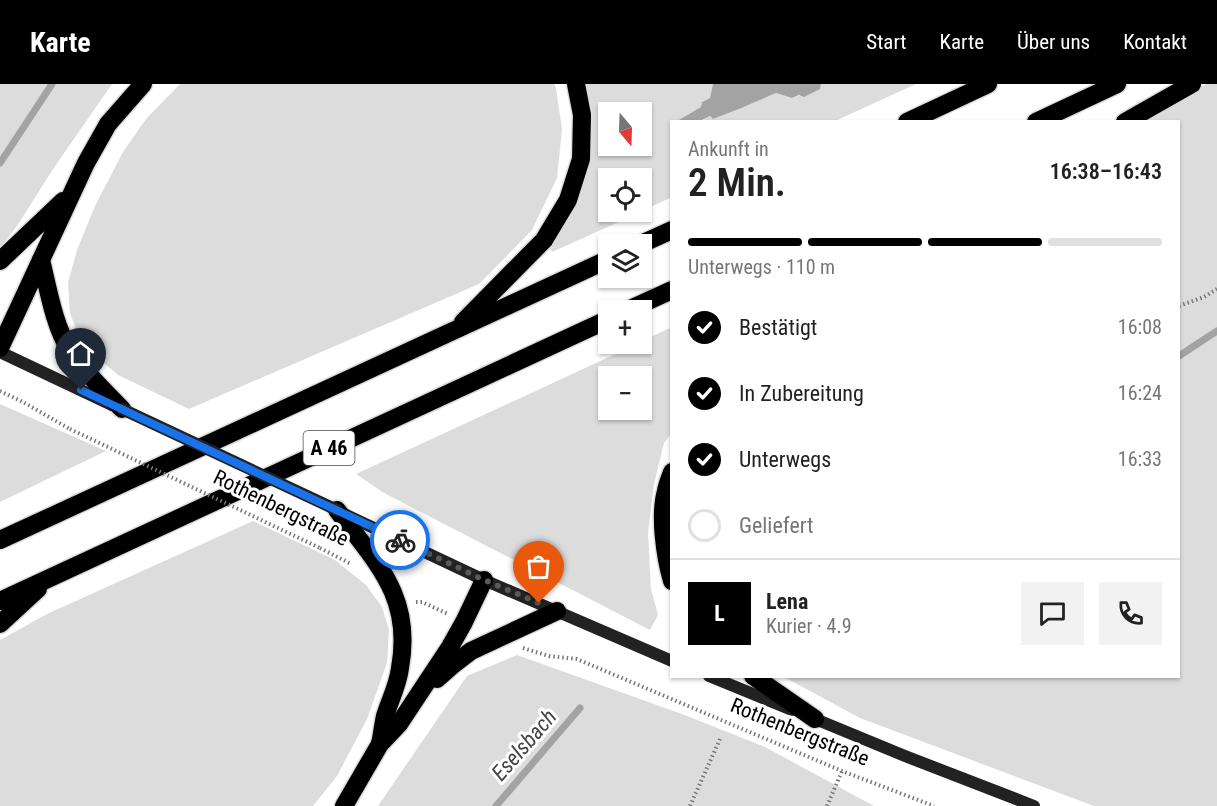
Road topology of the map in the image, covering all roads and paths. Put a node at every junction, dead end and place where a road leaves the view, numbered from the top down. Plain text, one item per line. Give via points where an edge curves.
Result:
1 (143, 84) edge
2 (576, 84) edge
3 (988, 84) edge
4 (1117, 84) edge
5 (1192, 84) edge
6 (911, 120) edge
7 (1040, 120) edge
8 (1129, 120) edge
9 (72, 192) junction
10 (670, 231) edge
11 (652, 239) edge
12 (41, 260) junction
13 (0, 261) edge
14 (598, 264) edge
15 (1217, 289) edge
16 (670, 291) edge
17 (650, 300) edge
18 (1180, 306) edge
19 (598, 324) edge
20 (455, 330) junction
21 (0, 350) edge
22 (0, 391) edge
23 (122, 409) junction
24 (670, 478) edge
25 (337, 510) junction
26 (0, 540) edge
27 (356, 568) dead end
28 (670, 573) edge
29 (50, 578) junction
30 (484, 580) junction
31 (397, 600) junction
32 (0, 601) edge
33 (557, 611) junction
34 (464, 622) junction
35 (0, 624) edge
36 (499, 639) junction
37 (670, 660) edge
38 (714, 678) edge
39 (756, 678) edge
40 (414, 701) junction
41 (815, 719) junction
42 (720, 739) dead end
43 (380, 744) junction
44 (842, 771) junction
45 (344, 806) edge
46 (690, 806) edge
47 (827, 806) edge
48 (934, 806) edge
49 (1034, 806) edge

1 - 9 highway via 108,124
2 - 20 highway via 582,115 580,159 568,200 544,240
3 - 6 highway
4 - 7 highway
5 - 8 highway
9 - 12 highway
9 - 13 highway
10 - 11 highway
12 - 21 highway
12 - 23 highway via 68,347
14 - 20 highway, A 46
15 - 18 path
16 - 17 highway
19 - 29 highway, A 46
20 - 26 highway, A 46
21 - 23 main road, Rothenbergstraße
22 - 27 path, Rothenbergstraße, bridge
23 - 25 main road, Rothenbergstraße, bridge
24 - 28 highway via 663,527
25 - 30 main road, Rothenbergstraße
25 - 31 highway via 386,576
29 - 32 highway, A 46
29 - 35 highway
30 - 33 main road, Rothenbergstraße
30 - 34 highway
31 - 34 path via 422,602
31 - 43 highway via 403,636 401,667
33 - 36 highway
33 - 37 main road, Rothenbergstraße
34 - 40 highway
36 - 40 highway via 471,651
36 - 44 path, Rothenbergstraße via 549,656 577,659
38 - 41 main road, Rothenbergstraße
39 - 41 highway
40 - 43 highway
41 - 49 main road, Rothenbergstraße
42 - 46 path
43 - 45 highway
44 - 47 path
44 - 48 path, Rothenbergstraße

